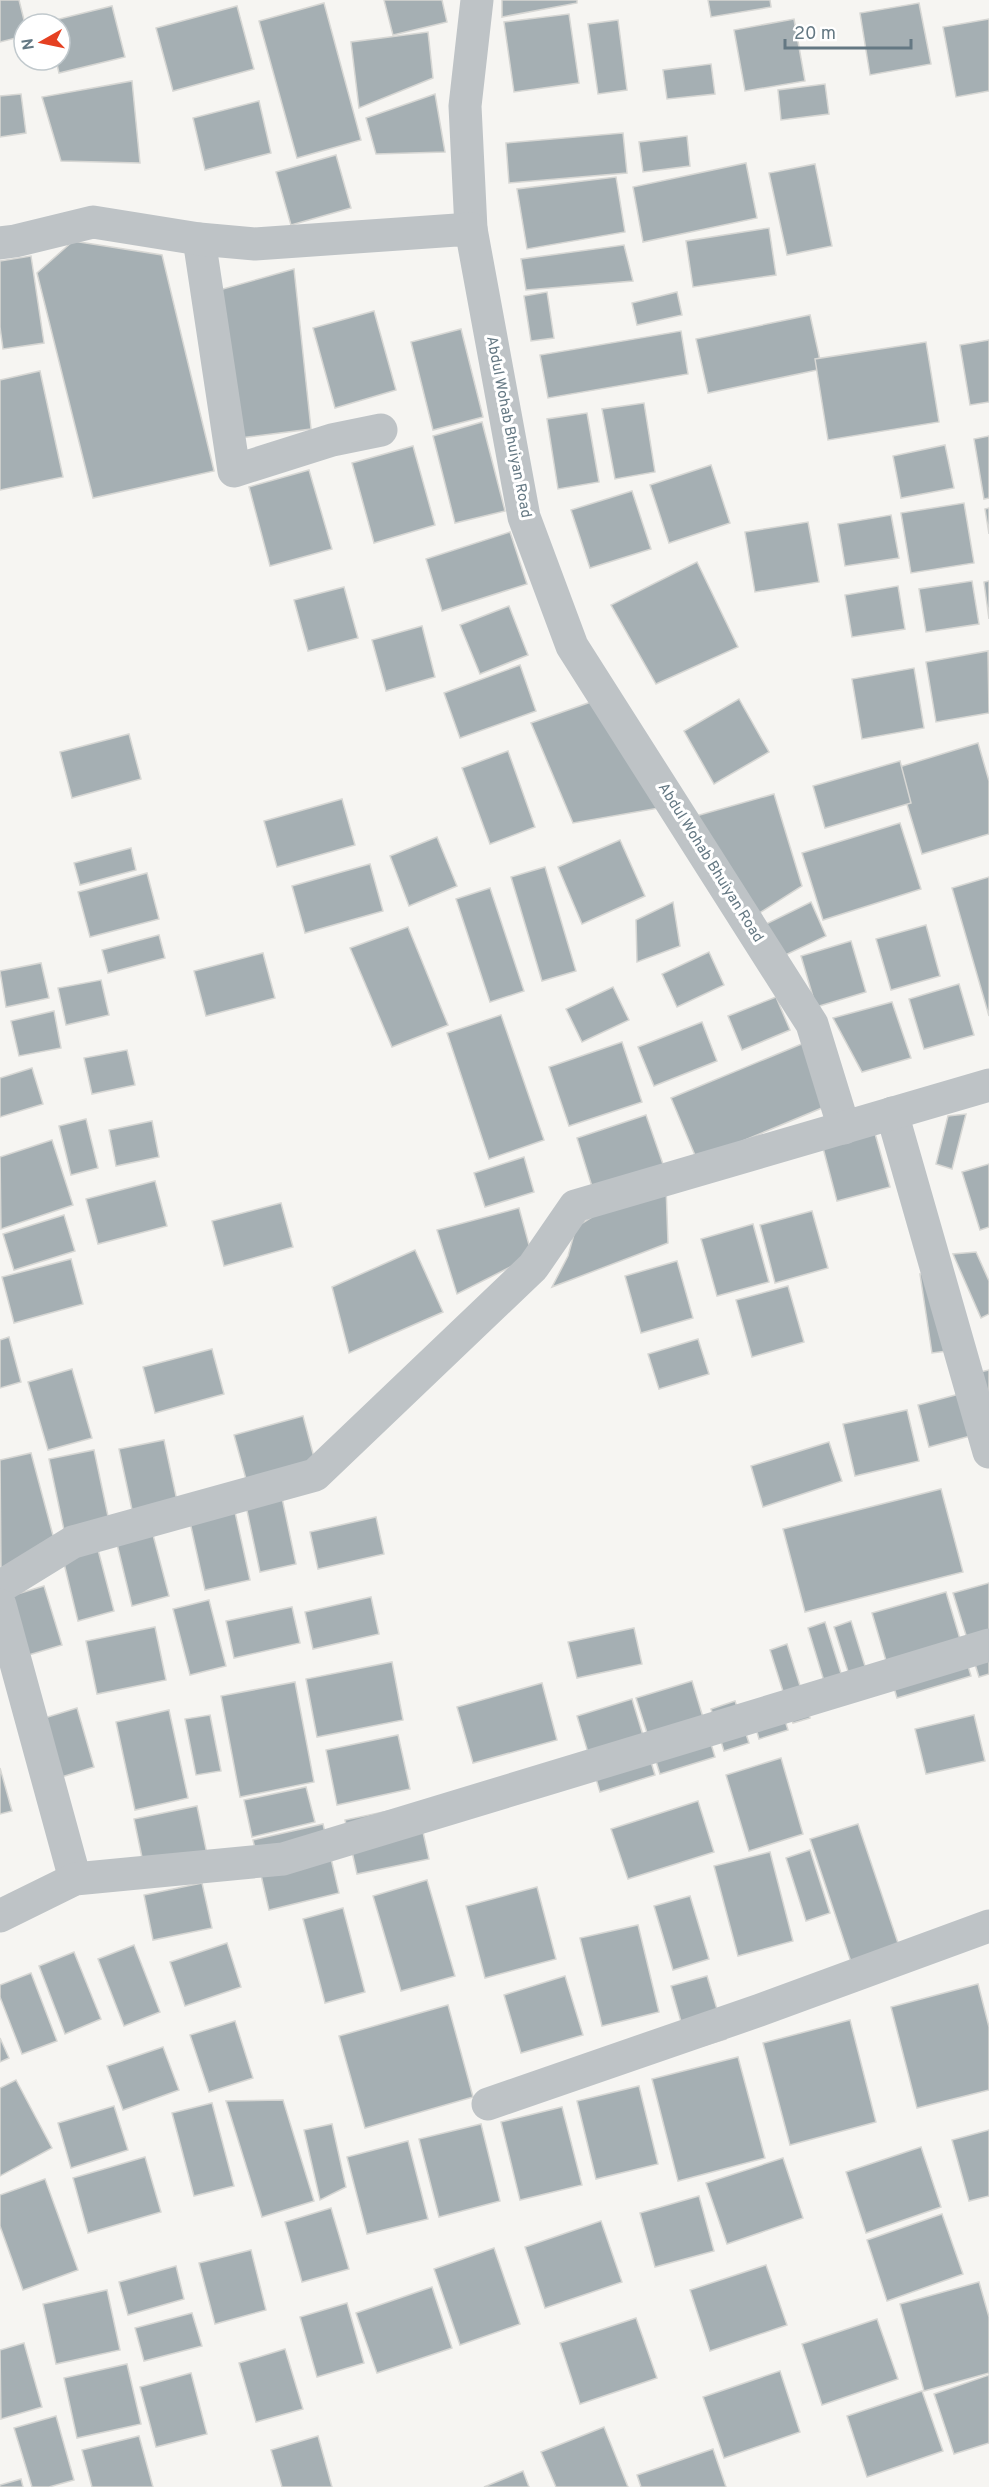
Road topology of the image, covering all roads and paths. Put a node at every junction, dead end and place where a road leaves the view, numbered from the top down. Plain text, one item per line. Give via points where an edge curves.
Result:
1 (477, 0) edge
2 (471, 230) junction
3 (199, 239) junction
4 (0, 243) edge
5 (381, 429) dead end
6 (989, 1085) edge
7 (892, 1113) junction
8 (844, 1128) junction
9 (989, 1452) edge
10 (0, 1587) edge
11 (0, 1605) edge
12 (989, 1645) edge
13 (75, 1879) junction
14 (0, 1916) edge
15 (989, 1926) edge
16 (488, 2103) dead end

1 - 2 street, Abdul Wohab Bhuiyan Road via 465,106
2 - 3 street via 255,243
2 - 8 street, Abdul Wohab Bhuiyan Road via 524,517 572,646 812,1024
3 - 4 street via 93,222
3 - 5 street via 234,471
6 - 7 street
7 - 8 street
7 - 9 street
8 - 10 street via 575,1206 533,1266 315,1475 73,1542
11 - 13 street
12 - 13 street via 283,1859
13 - 14 street
15 - 16 street

